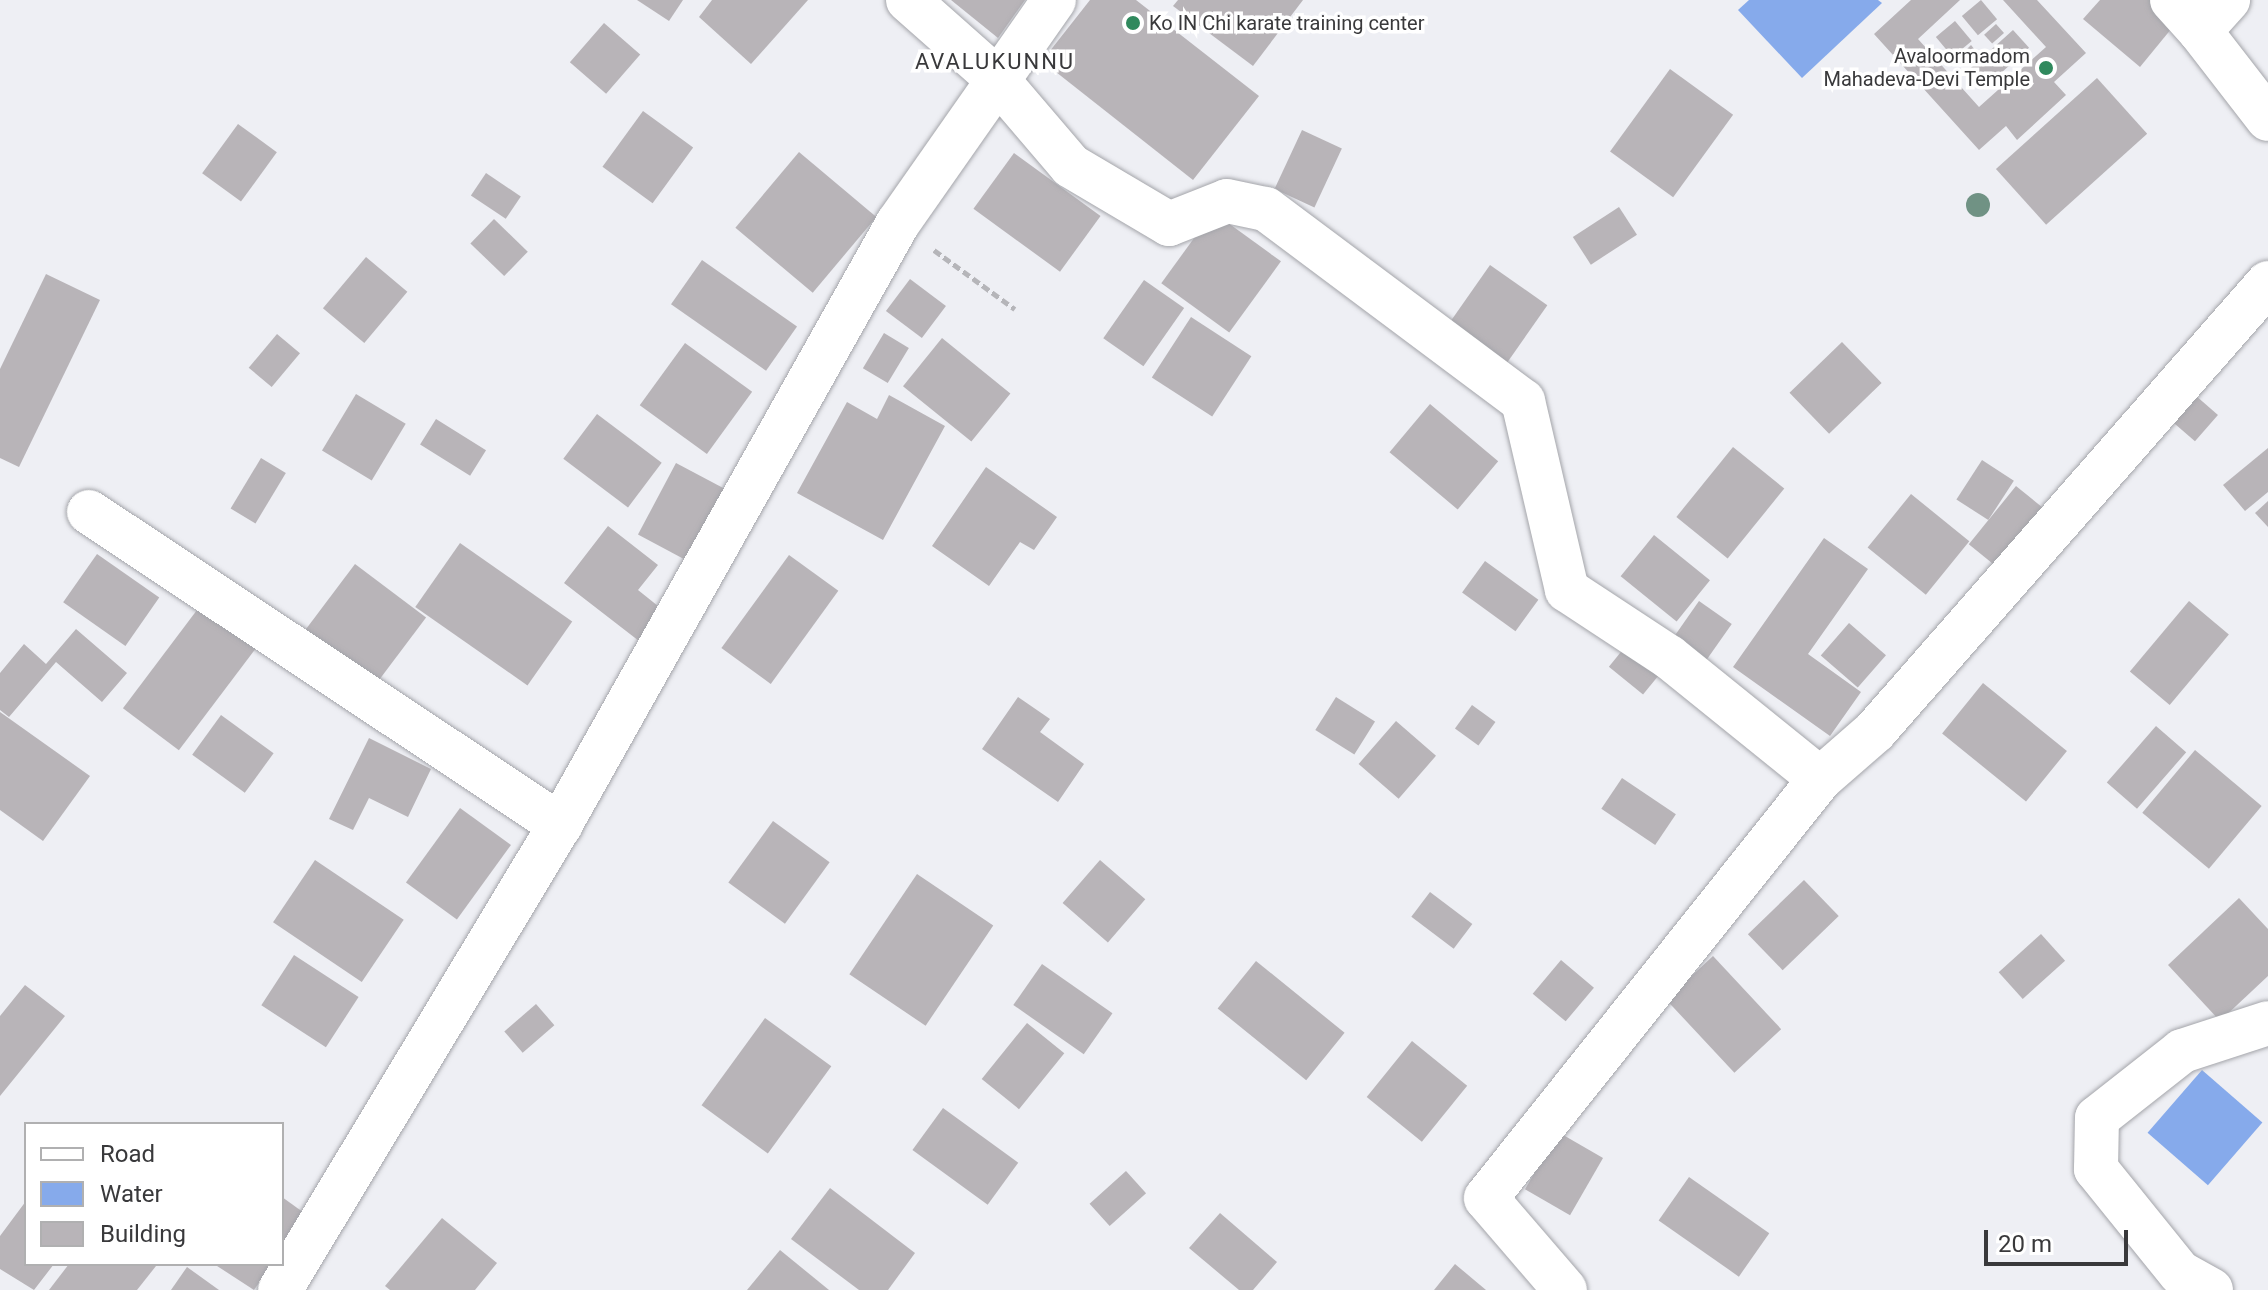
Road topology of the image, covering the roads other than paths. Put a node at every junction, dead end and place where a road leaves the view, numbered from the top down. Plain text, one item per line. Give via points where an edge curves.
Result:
1 (908, 0) edge
2 (1054, 0) edge
3 (2200, 10) edge
4 (995, 77) junction
5 (2268, 119) edge
6 (2268, 283) edge
7 (89, 512) dead end
8 (1820, 779) junction
9 (560, 825) junction
10 (2268, 1023) edge
11 (2189, 1284) edge
12 (280, 1290) edge
13 (1565, 1290) edge

1 - 4 street
2 - 4 street
3 - 5 street
4 - 8 street via 1071,166 1169,224 1227,201 1266,209 1523,401 1567,590 1669,657
4 - 9 street via 898,223
6 - 8 street via 1875,731
7 - 9 street
8 - 13 street via 1486,1198
9 - 12 street
10 - 11 street via 2182,1051 2097,1118 2096,1169

